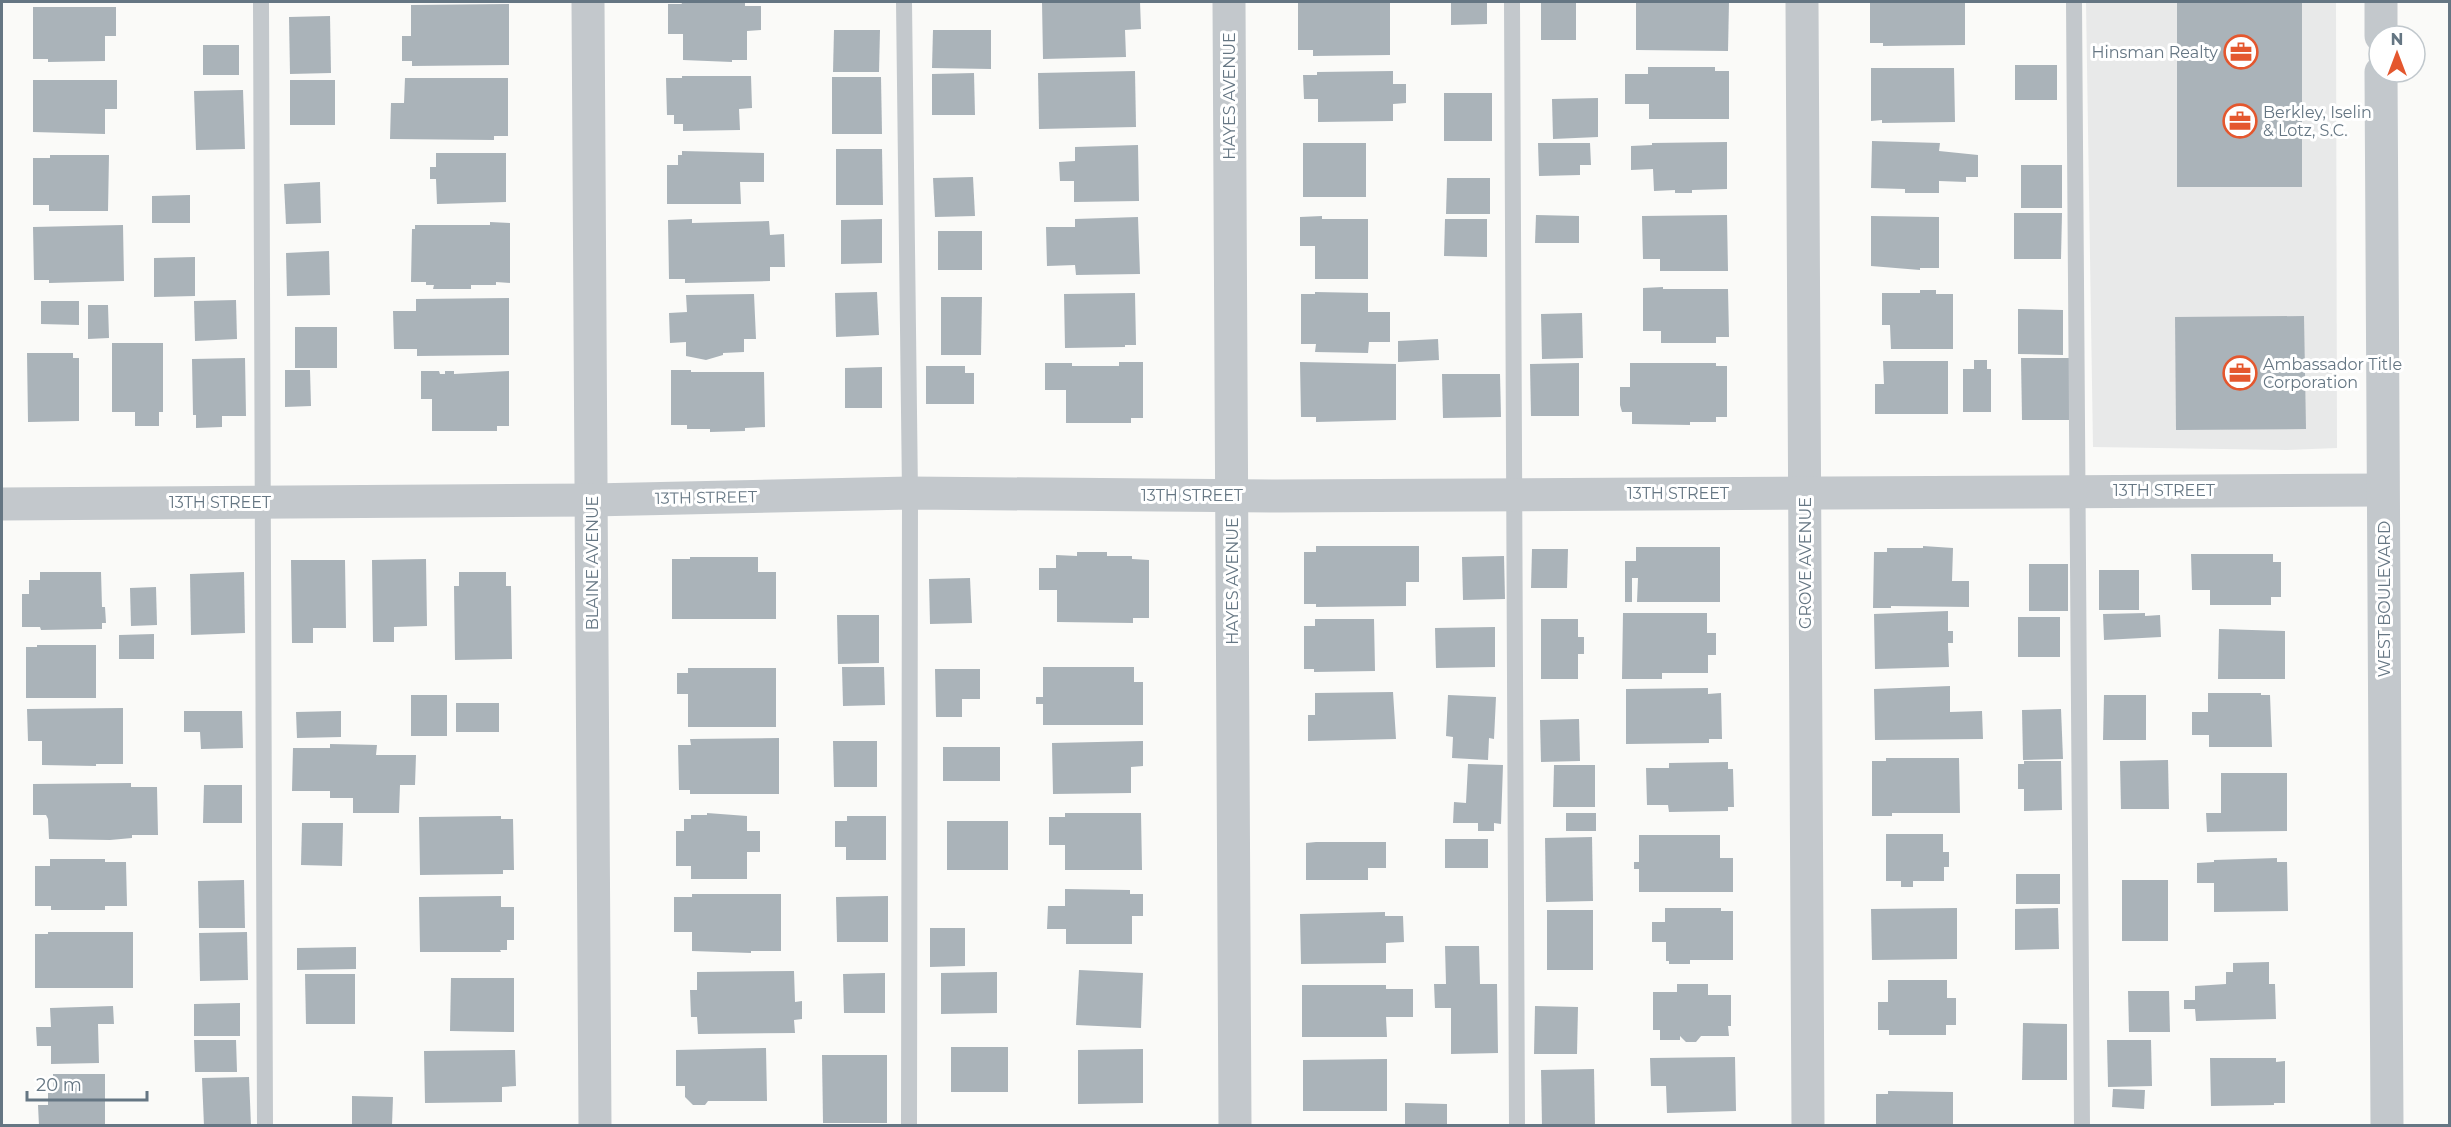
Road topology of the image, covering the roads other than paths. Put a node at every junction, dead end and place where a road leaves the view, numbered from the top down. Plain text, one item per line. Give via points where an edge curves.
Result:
1 (261, 2) edge
2 (588, 2) edge
3 (904, 2) edge
4 (1229, 2) edge
5 (1512, 2) edge
6 (1802, 2) edge
7 (2074, 2) edge
8 (2381, 2) edge
9 (2381, 24) edge
10 (2381, 84) edge
11 (2078, 490) junction
12 (2382, 490) junction
13 (1805, 492) junction
14 (910, 493) junction
15 (1512, 494) junction
16 (1232, 496) junction
17 (592, 500) junction
18 (263, 502) junction
19 (2, 504) edge
20 (266, 1125) edge
21 (595, 1125) edge
22 (909, 1125) edge
23 (1235, 1125) edge
24 (1517, 1125) edge
25 (1808, 1125) edge
26 (2082, 1125) edge
27 (2387, 1125) edge

1 - 18 lane
2 - 17 street, BLAINE AVENUE
3 - 14 lane
4 - 16 street, HAYES AVENUE
5 - 15 lane
6 - 13 street, GROVE AVENUE
7 - 11 lane
8 - 9 street
10 - 12 street, WEST BOULEVARD
11 - 12 street, 13TH STREET
11 - 13 street, 13TH STREET
11 - 26 lane
12 - 27 street, WEST BOULEVARD
13 - 15 street, 13TH STREET
13 - 25 street, GROVE AVENUE
14 - 16 street, 13TH STREET
14 - 17 street, 13TH STREET
14 - 22 lane
15 - 16 street, 13TH STREET
15 - 24 lane
16 - 23 street, HAYES AVENUE
17 - 18 street, 13TH STREET
17 - 21 street, BLAINE AVENUE
18 - 19 street, 13TH STREET
18 - 20 lane

